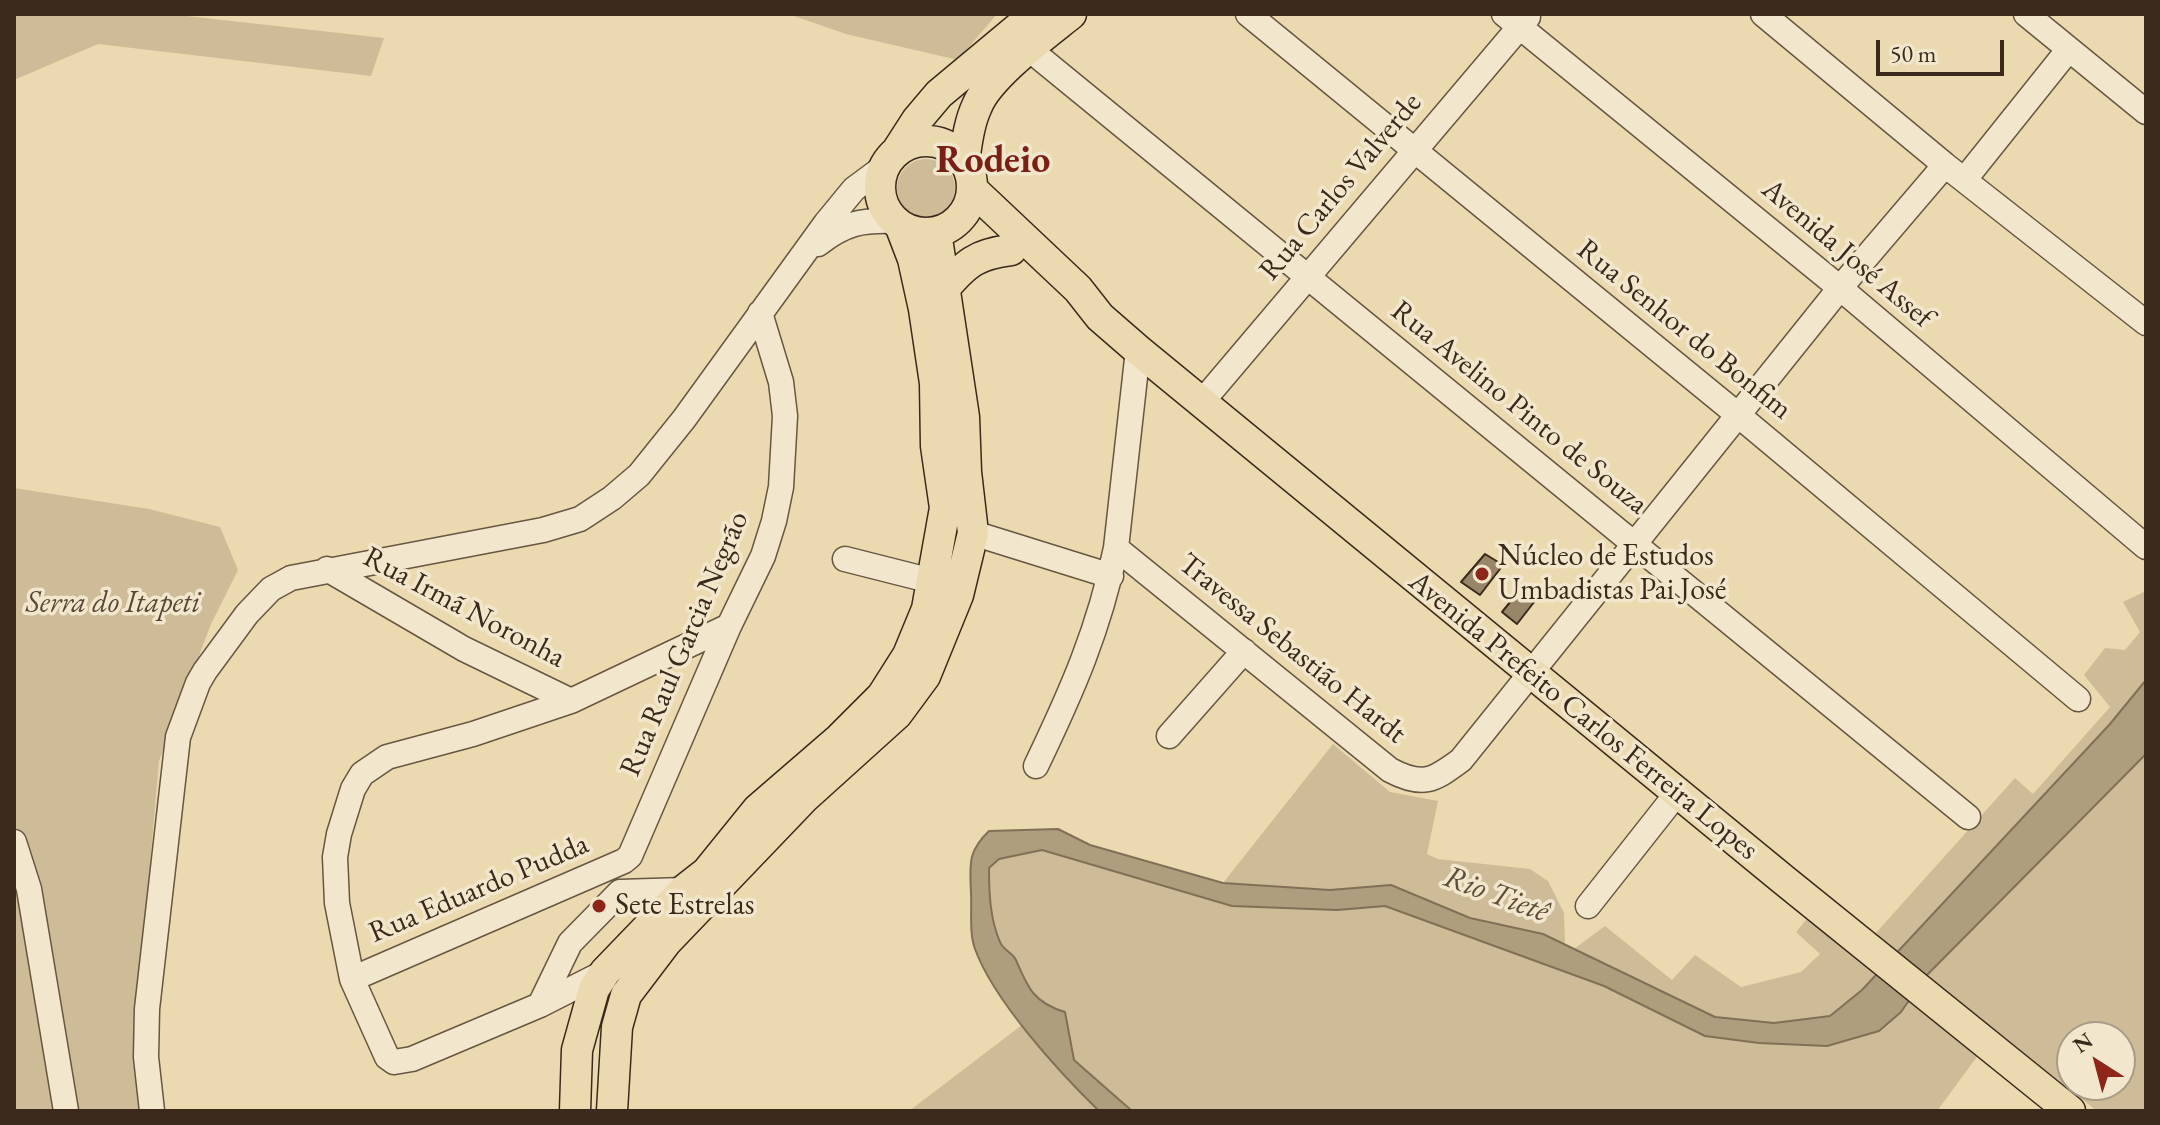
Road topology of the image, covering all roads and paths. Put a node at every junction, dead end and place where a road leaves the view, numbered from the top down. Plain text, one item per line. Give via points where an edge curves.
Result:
1 (1035, 14) edge
2 (1071, 14) edge
3 (1248, 14) edge
4 (1763, 14) edge
5 (2026, 14) edge
6 (1518, 18) edge
7 (1029, 49) junction
8 (2069, 49) junction
9 (2146, 112) edge
10 (1413, 149) junction
11 (891, 158) junction
12 (1955, 172) junction
13 (959, 199) junction
14 (897, 223) junction
15 (1011, 250) junction
16 (801, 258) junction
17 (1309, 276) junction
18 (1840, 288) junction
19 (944, 289) junction
20 (760, 313) junction
21 (1100, 317) junction
22 (2146, 323) edge
23 (1138, 350) junction
24 (1201, 403) junction
25 (1738, 415) junction
26 (973, 533) junction
27 (1635, 545) junction
28 (2146, 547) edge
29 (1116, 548) junction
30 (845, 559) dead end
31 (327, 569) junction
32 (1111, 576) junction
33 (932, 581) junction
34 (729, 626) junction
35 (1244, 651) junction
36 (1531, 674) junction
37 (2078, 699) dead end
38 (571, 701) junction
39 (1169, 736) dead end
40 (1036, 766) dead end
41 (1678, 792) junction
42 (1968, 817) dead end
43 (14, 842) edge
44 (630, 856) joint
45 (684, 890) junction
46 (1588, 906) dead end
47 (605, 972) junction
48 (352, 979) junction
49 (540, 1005) junction
50 (66, 1111) edge
51 (152, 1111) edge
52 (575, 1111) edge
53 (612, 1111) edge
54 (2070, 1111) edge

1 - 11 main road via 939,94
2 - 7 main road
3 - 10 street, Rua Senhor do Bonfim
4 - 12 street
5 - 8 street
6 - 10 street, Rua Carlos Valverde
6 - 18 street, Avenida José Assef
7 - 13 main road via 977,103
7 - 17 street, Rua Avelino Pinto de Souza
8 - 9 street
8 - 12 street, Travessa Sebastião Hardt
10 - 17 street, Rua Carlos Valverde
10 - 25 street, Rua Senhor do Bonfim
11 - 13 main road via 910,144 925,141 953,150
11 - 14 main road via 881,195
11 - 16 street via 854,189
12 - 18 street, Travessa Sebastião Hardt
12 - 22 street
13 - 14 main road via 917,232
13 - 15 main road, Avenida Prefeito Carlos Ferreira Lopes
13 - 19 main road
13 - 21 main road, Avenida Prefeito Carlos Ferreira Lopes via 1078,289
14 - 16 street via 870,220 846,225
14 - 33 main road via 913,259 935,383 936,446 945,508
15 - 19 main road via 971,261
15 - 21 main road, Avenida Prefeito Carlos Ferreira Lopes via 1045,282
16 - 20 street
17 - 24 street, Rua Carlos Valverde
17 - 27 street, Rua Avelino Pinto de Souza
18 - 25 street, Travessa Sebastião Hardt
18 - 28 street, Avenida José Assef
19 - 26 main road via 964,417
20 - 31 street via 639,475 580,519
20 - 34 street, Rua Raul Garcia Negrão via 781,382 781,487 763,556
21 - 23 main road, Avenida Prefeito Carlos Ferreira Lopes
23 - 24 main road, Avenida Prefeito Carlos Ferreira Lopes
23 - 29 street
24 - 36 main road, Avenida Prefeito Carlos Ferreira Lopes
25 - 27 street, Travessa Sebastião Hardt
25 - 37 street, Rua Senhor do Bonfim
26 - 32 street
26 - 53 main road via 958,595 925,676 897,714 804,798 667,941 626,995 617,1027
27 - 36 street, Travessa Sebastião Hardt
27 - 42 street, Rua Avelino Pinto de Souza
29 - 32 street
29 - 35 street, Travessa Sebastião Hardt
30 - 33 street
31 - 38 street, Rua Irmã Noronha via 464,649
31 - 51 street via 279,583 247,614 205,671 178,737 147,1009
32 - 40 street via 1076,681
33 - 45 main road via 908,655 882,696 758,809 707,872
34 - 38 street
34 - 44 street, Rua Raul Garcia Negrão
35 - 36 street, Travessa Sebastião Hardt via 1409,780 1426,781 1461,760
35 - 39 street
36 - 41 main road, Avenida Prefeito Carlos Ferreira Lopes
38 - 48 street via 387,757 362,774 335,857 337,903
41 - 46 street
41 - 54 main road, Avenida Prefeito Carlos Ferreira Lopes
43 - 50 street via 29,889
44 - 48 street, Rua Eduardo Pudda
45 - 47 main road
45 - 49 street via 620,892 570,943
47 - 49 street
47 - 52 main road via 594,989 577,1050
48 - 49 street via 383,1052 394,1062

